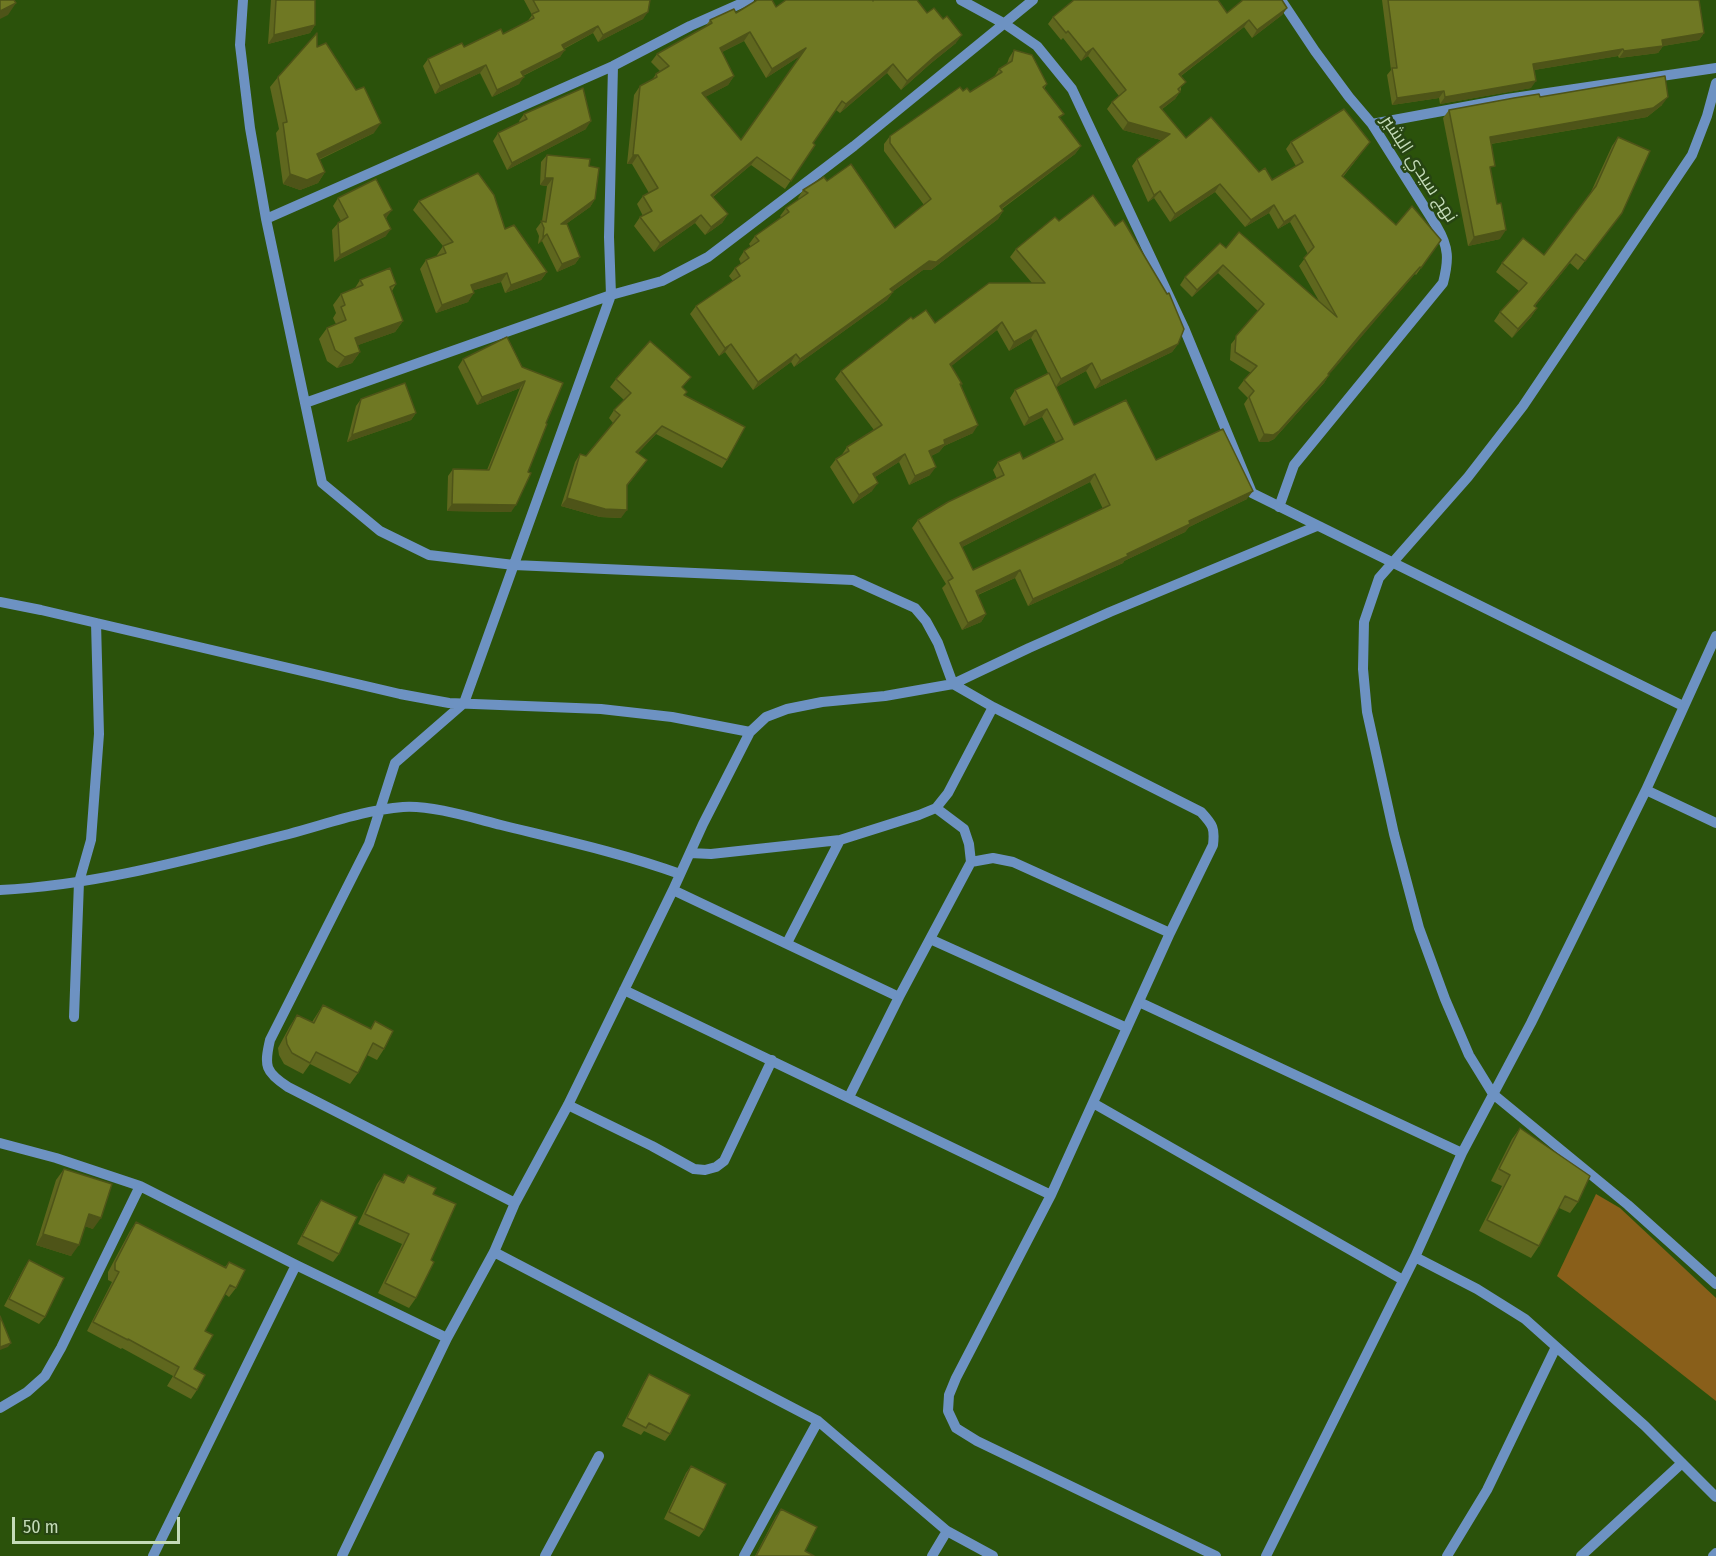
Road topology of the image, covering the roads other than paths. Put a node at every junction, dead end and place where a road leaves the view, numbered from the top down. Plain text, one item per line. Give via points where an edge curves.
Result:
1 (243, 0) edge
2 (746, 0) edge
3 (962, 0) edge
4 (1033, 0) edge
5 (1281, 0) edge
6 (1005, 24) junction
7 (612, 66) junction
8 (1716, 68) edge
9 (1716, 83) edge
10 (1372, 124) junction
11 (266, 219) junction
12 (611, 295) junction
13 (305, 403) junction
14 (1279, 507) junction
15 (1317, 526) junction
16 (1393, 563) junction
17 (514, 565) junction
18 (0, 602) edge
19 (96, 623) junction
20 (1716, 636) edge
21 (953, 684) junction
22 (464, 704) junction
23 (1683, 706) junction
24 (993, 707) junction
25 (750, 732) junction
26 (1646, 790) junction
27 (936, 808) junction
28 (381, 811) junction
29 (1716, 823) edge
30 (840, 840) junction
31 (690, 853) junction
32 (971, 862) junction
33 (681, 874) junction
34 (79, 882) junction
35 (0, 890) edge
36 (673, 890) junction
37 (1170, 933) junction
38 (930, 939) junction
39 (787, 944) junction
40 (624, 990) junction
41 (899, 997) junction
42 (1139, 1002) junction
43 (74, 1017) dead end
44 (1127, 1028) junction
45 (772, 1060) junction
46 (1493, 1094) junction
47 (849, 1097) junction
48 (1093, 1104) junction
49 (568, 1105) junction
50 (0, 1143) edge
51 (1462, 1153) junction
52 (140, 1186) junction
53 (1051, 1195) junction
54 (515, 1203) junction
55 (494, 1252) junction
56 (1415, 1257) junction
57 (296, 1265) junction
58 (1403, 1280) junction
59 (1716, 1284) edge
60 (447, 1338) junction
61 (1556, 1347) junction
62 (0, 1408) edge
63 (818, 1421) junction
64 (599, 1456) dead end
65 (1682, 1463) junction
66 (1716, 1497) edge
67 (946, 1531) junction
68 (1716, 1553) edge
69 (153, 1556) edge
70 (342, 1556) edge
71 (545, 1556) edge
72 (744, 1556) edge
73 (932, 1556) edge
74 (993, 1556) edge
75 (1216, 1556) edge
76 (1266, 1556) edge
77 (1447, 1556) edge
78 (1581, 1556) edge
79 (1713, 1556) edge

1 - 11 street via 240,45
2 - 7 street
3 - 6 street
4 - 6 street
5 - 10 street, نهج سيدي البشير
6 - 12 street via 708,257 663,281
6 - 14 street via 1037,46 1072,89 1184,328 1252,493
7 - 11 street
7 - 12 street
8 - 10 street
9 - 16 street via 1692,155 1523,406
10 - 14 street, نهج سيدي البشير via 1444,240 1447,268 1443,283 1294,465
11 - 13 street
12 - 13 street
12 - 17 street
13 - 17 street via 322,483 380,531 429,555
14 - 15 street
15 - 16 street
15 - 21 street via 1110,612
16 - 23 street
16 - 46 street via 1379,578 1364,622 1367,712 1419,928 1444,999 1469,1055
17 - 21 street via 853,580 915,608 934,636
17 - 22 street
18 - 19 street
19 - 22 street via 400,694
19 - 34 street via 99,734 91,840
20 - 23 street
21 - 24 street
21 - 25 street via 787,709 766,717
22 - 25 street via 601,709
22 - 28 street via 394,763
23 - 26 street
24 - 27 street via 948,794
24 - 37 street via 1202,812 1211,823 1215,832 1213,845
25 - 31 street
26 - 29 street
26 - 46 street
27 - 30 street
27 - 32 street via 964,829
28 - 33 street via 406,807 473,818 604,850
28 - 34 street via 195,859
28 - 54 street via 369,844 270,1040 267,1068 288,1087
30 - 31 street
30 - 39 street
31 - 33 street
32 - 37 street via 993,858 1013,862
32 - 38 street
33 - 36 street
34 - 35 street
34 - 43 street
36 - 39 street
36 - 40 street
37 - 42 street
38 - 41 street
38 - 44 street
39 - 41 street
40 - 45 street
40 - 49 street
41 - 47 street
42 - 44 street
42 - 51 street
44 - 48 street
45 - 47 street
45 - 49 street via 724,1161 705,1170 694,1169
46 - 51 street
46 - 59 street via 1628,1205
47 - 53 street
48 - 53 street
48 - 58 street
49 - 54 street
50 - 52 street
51 - 56 street
52 - 57 street
52 - 62 street via 45,1376
53 - 75 street via 956,1378 948,1411 956,1428 977,1441
54 - 55 street
55 - 60 street
55 - 63 street
56 - 58 street
56 - 61 street via 1478,1289 1525,1319
57 - 60 street
57 - 69 street
58 - 76 street
60 - 70 street
61 - 65 street
61 - 77 street via 1487,1490
63 - 67 street
63 - 72 street
64 - 71 street
65 - 66 street
65 - 78 street
67 - 73 street
67 - 74 street
68 - 79 street

